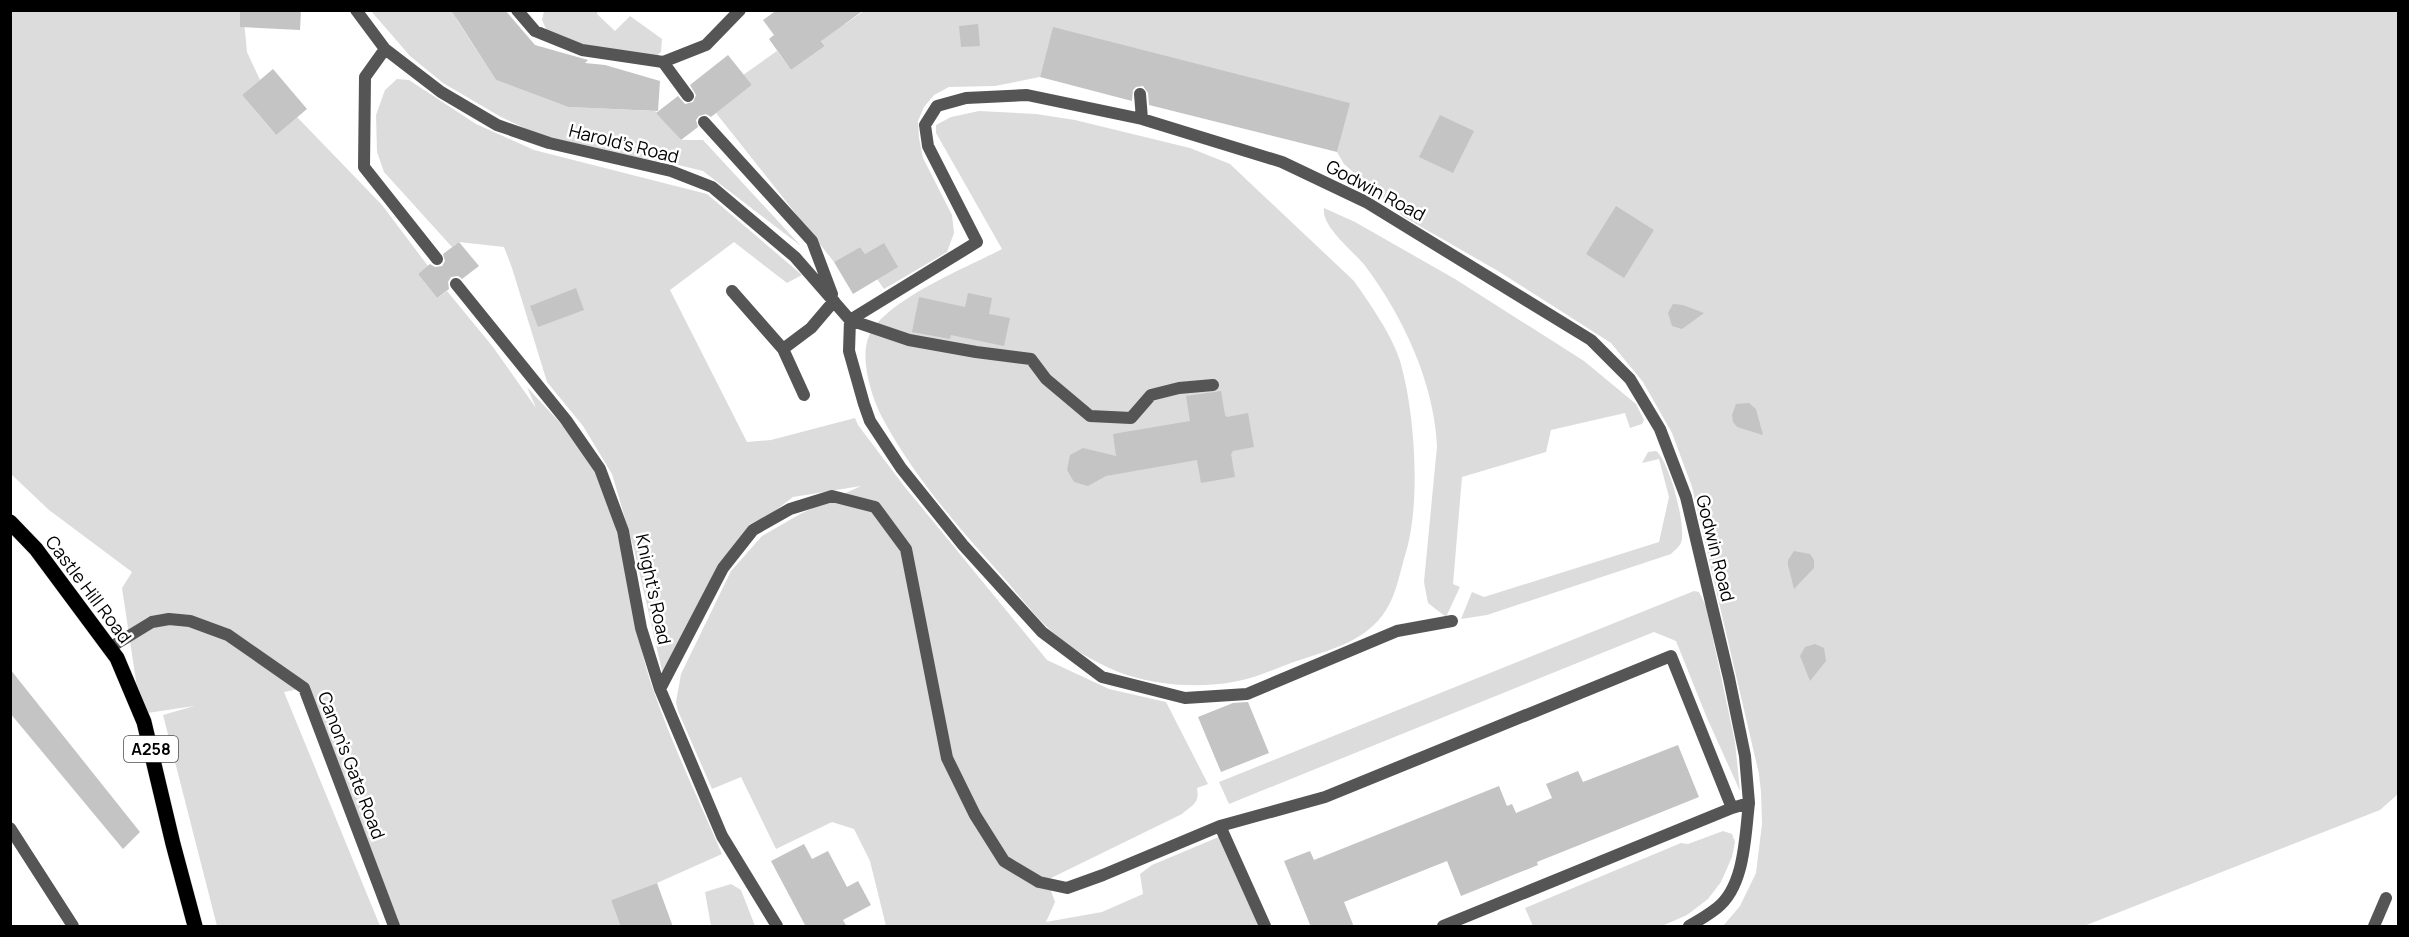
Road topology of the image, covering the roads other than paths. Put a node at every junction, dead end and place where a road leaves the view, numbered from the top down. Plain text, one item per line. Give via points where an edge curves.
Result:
1 (356, 10) edge
2 (517, 10) edge
3 (740, 10) edge
4 (385, 49) junction
5 (663, 62) junction
6 (1140, 94) dead end
7 (688, 96) dead end
8 (1142, 120) junction
9 (704, 122) dead end
10 (435, 257) dead end
11 (456, 284) dead end
12 (732, 291) dead end
13 (834, 301) junction
14 (850, 320) junction
15 (783, 349) junction
16 (1213, 385) dead end
17 (804, 395) dead end
18 (10, 522) edge
19 (1452, 621) dead end
20 (111, 647) junction
21 (660, 689) junction
22 (1749, 803) junction
23 (1732, 808) junction
24 (1220, 826) junction
25 (10, 828) edge
26 (2386, 898) dead end
27 (73, 927) edge
28 (195, 927) edge
29 (394, 927) edge
30 (777, 927) edge
31 (1264, 927) edge
32 (1443, 927) edge
33 (1689, 927) edge
34 (2374, 927) edge

1 - 4 street, Harold's Road
2 - 5 street via 535,31 582,50
3 - 5 street via 706,45
4 - 10 street via 365,77 364,167
4 - 13 street, Harold's Road via 441,92 497,125 549,144 671,171 712,187 795,257
5 - 7 street
6 - 8 street
8 - 14 street, Godwin Road via 1027,94 966,98 937,106 925,125 928,146 977,242
8 - 22 street, Godwin Road via 1282,162 1366,202 1591,340 1630,379 1660,429 1686,497 1729,678 1745,756
9 - 13 street via 812,242
11 - 21 street, Knight's Road via 566,420 600,469 623,531 641,628
12 - 15 street
13 - 14 street
13 - 15 street via 811,328
14 - 16 street via 909,340 1031,359 1046,379 1090,416 1131,418 1151,394
14 - 19 street via 849,351 864,404 870,421 901,468 963,545 1042,632 1102,676 1185,698 1247,694 1398,631
15 - 17 street
18 - 20 main road, Castle Hill Road / A258 via 36,549
20 - 28 main road, Castle Hill Road / A258 via 144,722
20 - 29 street, Canon's Gate Road via 152,622 190,621 228,634 304,688
21 - 24 street via 723,568 753,530 790,509 832,496 875,507 906,549 947,758 975,815 1004,861 1039,882 1067,888
21 - 30 street, Knight's Road via 722,836
22 - 23 street
22 - 33 street, Godwin Road via 1742,862 1732,887 1719,907
23 - 24 street via 1671,656 1325,797
23 - 32 street
24 - 31 street
25 - 27 street
26 - 34 street

